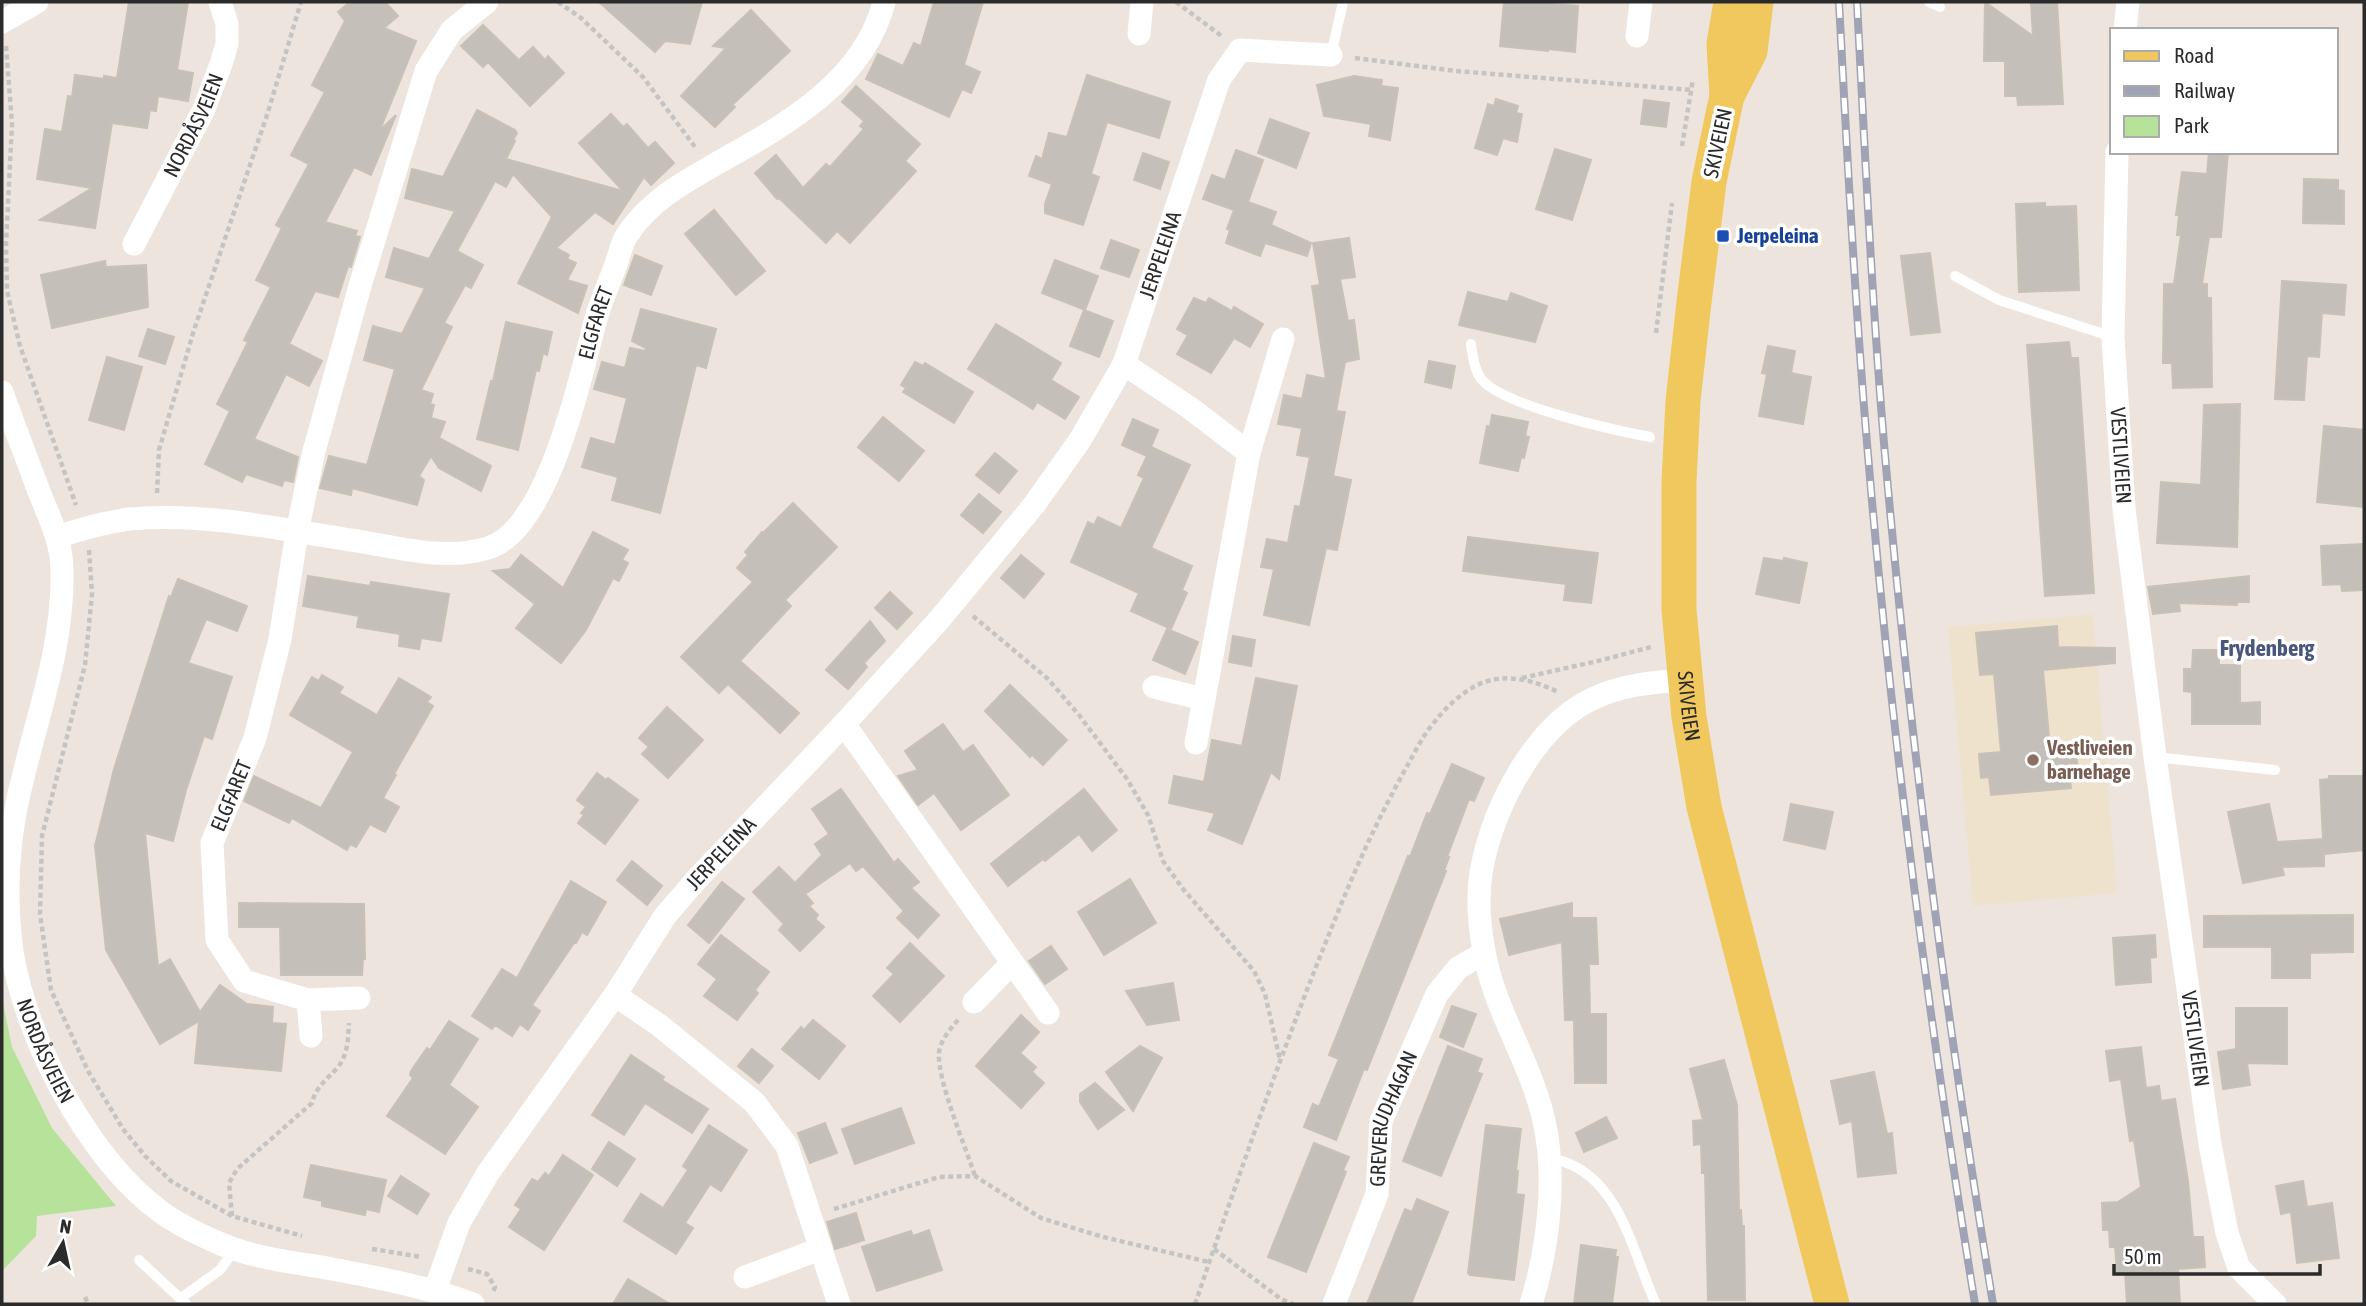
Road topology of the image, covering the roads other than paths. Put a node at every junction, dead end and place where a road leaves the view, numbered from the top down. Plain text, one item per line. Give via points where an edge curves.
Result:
1 (37, 2) edge
2 (220, 2) edge
3 (487, 2) edge
4 (884, 2) edge
5 (1142, 2) edge
6 (1343, 2) edge
7 (1641, 2) edge
8 (1731, 2) edge
9 (1756, 2) edge
10 (1929, 2) edge
11 (2128, 2) edge
12 (1940, 7) dead end
13 (2, 22) edge
14 (2125, 28) edge
15 (1139, 34) dead end
16 (1637, 36) dead end
17 (1331, 55) joint
18 (1727, 96) junction
19 (2117, 154) edge
20 (134, 244) dead end
21 (1955, 276) dead end
22 (2113, 337) junction
23 (1283, 339) dead end
24 (1471, 344) dead end
25 (1124, 364) junction
26 (2, 392) edge
27 (6, 419) edge
28 (1650, 437) dead end
29 (1249, 453) junction
30 (297, 532) junction
31 (57, 537) junction
32 (1685, 680) junction
33 (1154, 687) dead end
34 (1204, 699) junction
35 (844, 724) junction
36 (1196, 743) dead end
37 (2155, 757) junction
38 (2275, 770) dead end
39 (1484, 953) junction
40 (1011, 964) junction
41 (615, 995) junction
42 (359, 999) road end
43 (308, 1000) junction
44 (974, 1002) road end
45 (1048, 1013) dead end
46 (311, 1036) dead end
47 (1549, 1158) junction
48 (235, 1248) junction
49 (820, 1249) junction
50 (139, 1260) dead end
51 (745, 1277) dead end
52 (435, 1290) junction
53 (482, 1300) edge
54 (183, 1301) edge
55 (839, 1304) edge
56 (1334, 1304) edge
57 (1531, 1304) edge
58 (1656, 1304) edge
59 (1832, 1304) edge
60 (2275, 1304) edge

1 - 13 street
2 - 20 street, NORDÅSVEIEN via 227,24 221,64 204,109
3 - 30 street, ELGFARET via 452,30 426,71 317,438
4 - 30 street, ELGFARET via 878,25 851,65 816,102 781,128 697,173 659,200 626,235 598,312 568,423 550,472 519,527 490,547 443,555
5 - 15 street
6 - 17 lane
7 - 16 street
8 - 18 main road, SKIVEIEN via 1724,44
9 - 18 main road, SKIVEIEN via 1750,51
10 - 12 lane
11 - 14 street
17 - 25 street, JERPELEINA via 1240,50 1219,80
18 - 32 main road, SKIVEIEN via 1709,182 1681,427 1678,568
19 - 22 street, VESTLIVEIEN
21 - 22 lane via 1999,300
22 - 37 street, VESTLIVEIEN via 2124,509
23 - 29 street
24 - 28 lane via 1480,377 1501,394
25 - 29 street
25 - 35 street, JERPELEINA via 1080,440 1034,505
26 - 27 street, NORDÅSVEIEN
27 - 31 street, NORDÅSVEIEN
29 - 34 street
30 - 31 street, ELGFARET via 186,517 129,519
30 - 43 street, ELGFARET via 280,639 255,738 212,843 217,940 244,981
31 - 48 street, NORDÅSVEIEN via 62,567 56,638 10,849 10,937 18,982 56,1078 102,1154 161,1212
32 - 39 street via 1606,693 1578,707 1529,757 1490,836 1482,869 1479,903
32 - 59 main road, SKIVEIEN via 1714,852
33 - 34 street
34 - 36 street
35 - 40 street
35 - 41 street, JERPELEINA via 696,879 665,916
37 - 38 lane
37 - 60 street, VESTLIVEIEN via 2227,1233 2239,1268
39 - 47 street via 1534,1083
39 - 56 street, GREVERUDHAGAN via 1458,968 1437,994 1381,1121 1377,1194
40 - 44 street
40 - 45 street
41 - 49 street via 754,1102 787,1146
41 - 52 street, JERPELEINA via 488,1173 459,1223
42 - 43 street, ELGFARET
43 - 46 street
47 - 57 street via 1549,1217
47 - 58 lane via 1573,1164 1606,1191
48 - 52 street, NORDÅSVEIEN
48 - 54 lane via 220,1270
49 - 51 street
49 - 55 street
50 - 54 lane
52 - 53 street, NORDÅSVEIEN

